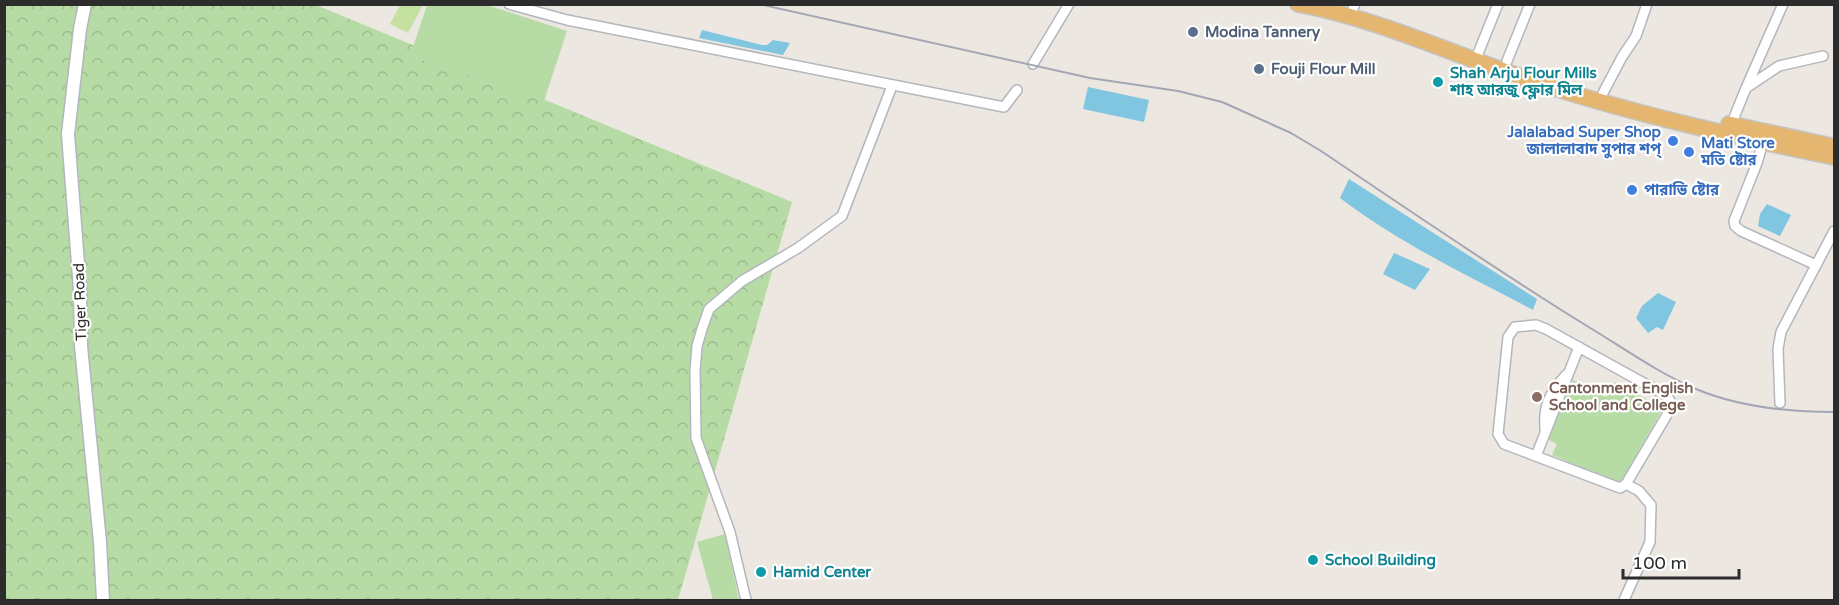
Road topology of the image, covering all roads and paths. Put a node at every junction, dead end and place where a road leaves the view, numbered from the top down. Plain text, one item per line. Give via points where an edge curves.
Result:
1 (85, 4) edge
2 (509, 4) edge
3 (1069, 4) edge
4 (1298, 4) edge
5 (1326, 4) edge
6 (1498, 4) edge
7 (1530, 4) edge
8 (1647, 4) edge
9 (1784, 4) edge
10 (1353, 11) edge
11 (1477, 56) junction
12 (1823, 56) dead end
13 (1507, 61) junction
14 (1033, 64) dead end
15 (892, 86) junction
16 (1746, 88) junction
17 (1017, 90) dead end
18 (1603, 93) junction
19 (1731, 125) junction
20 (1763, 142) junction
21 (1834, 147) edge
22 (1834, 157) edge
23 (1834, 231) edge
24 (1815, 265) junction
25 (1579, 347) junction
26 (1780, 403) dead end
27 (1536, 456) junction
28 (1626, 484) junction
29 (103, 600) edge
30 (746, 600) edge
31 (1624, 600) edge

1 - 29 street, Tiger Road via 68,134
2 - 15 street via 567,20
3 - 14 street
4 - 10 highway
5 - 10 highway
6 - 11 street
7 - 13 street
8 - 18 street via 1635,36
9 - 16 street
10 - 11 highway
11 - 13 highway
11 - 20 highway via 1605,103
12 - 16 street via 1779,66
13 - 18 highway
15 - 17 street via 1004,107
15 - 30 street via 842,216 742,281 709,309 697,346 696,438 730,532
16 - 19 street
18 - 19 highway
19 - 21 highway
20 - 22 highway
20 - 24 street via 1735,226
23 - 24 street
24 - 26 street via 1781,332
25 - 27 street
25 - 27 street via 1536,325 1515,327 1508,337 1498,434 1504,444
25 - 28 street via 1670,401 1671,408
27 - 28 street via 1617,488
28 - 31 street via 1639,490 1651,505 1650,542

